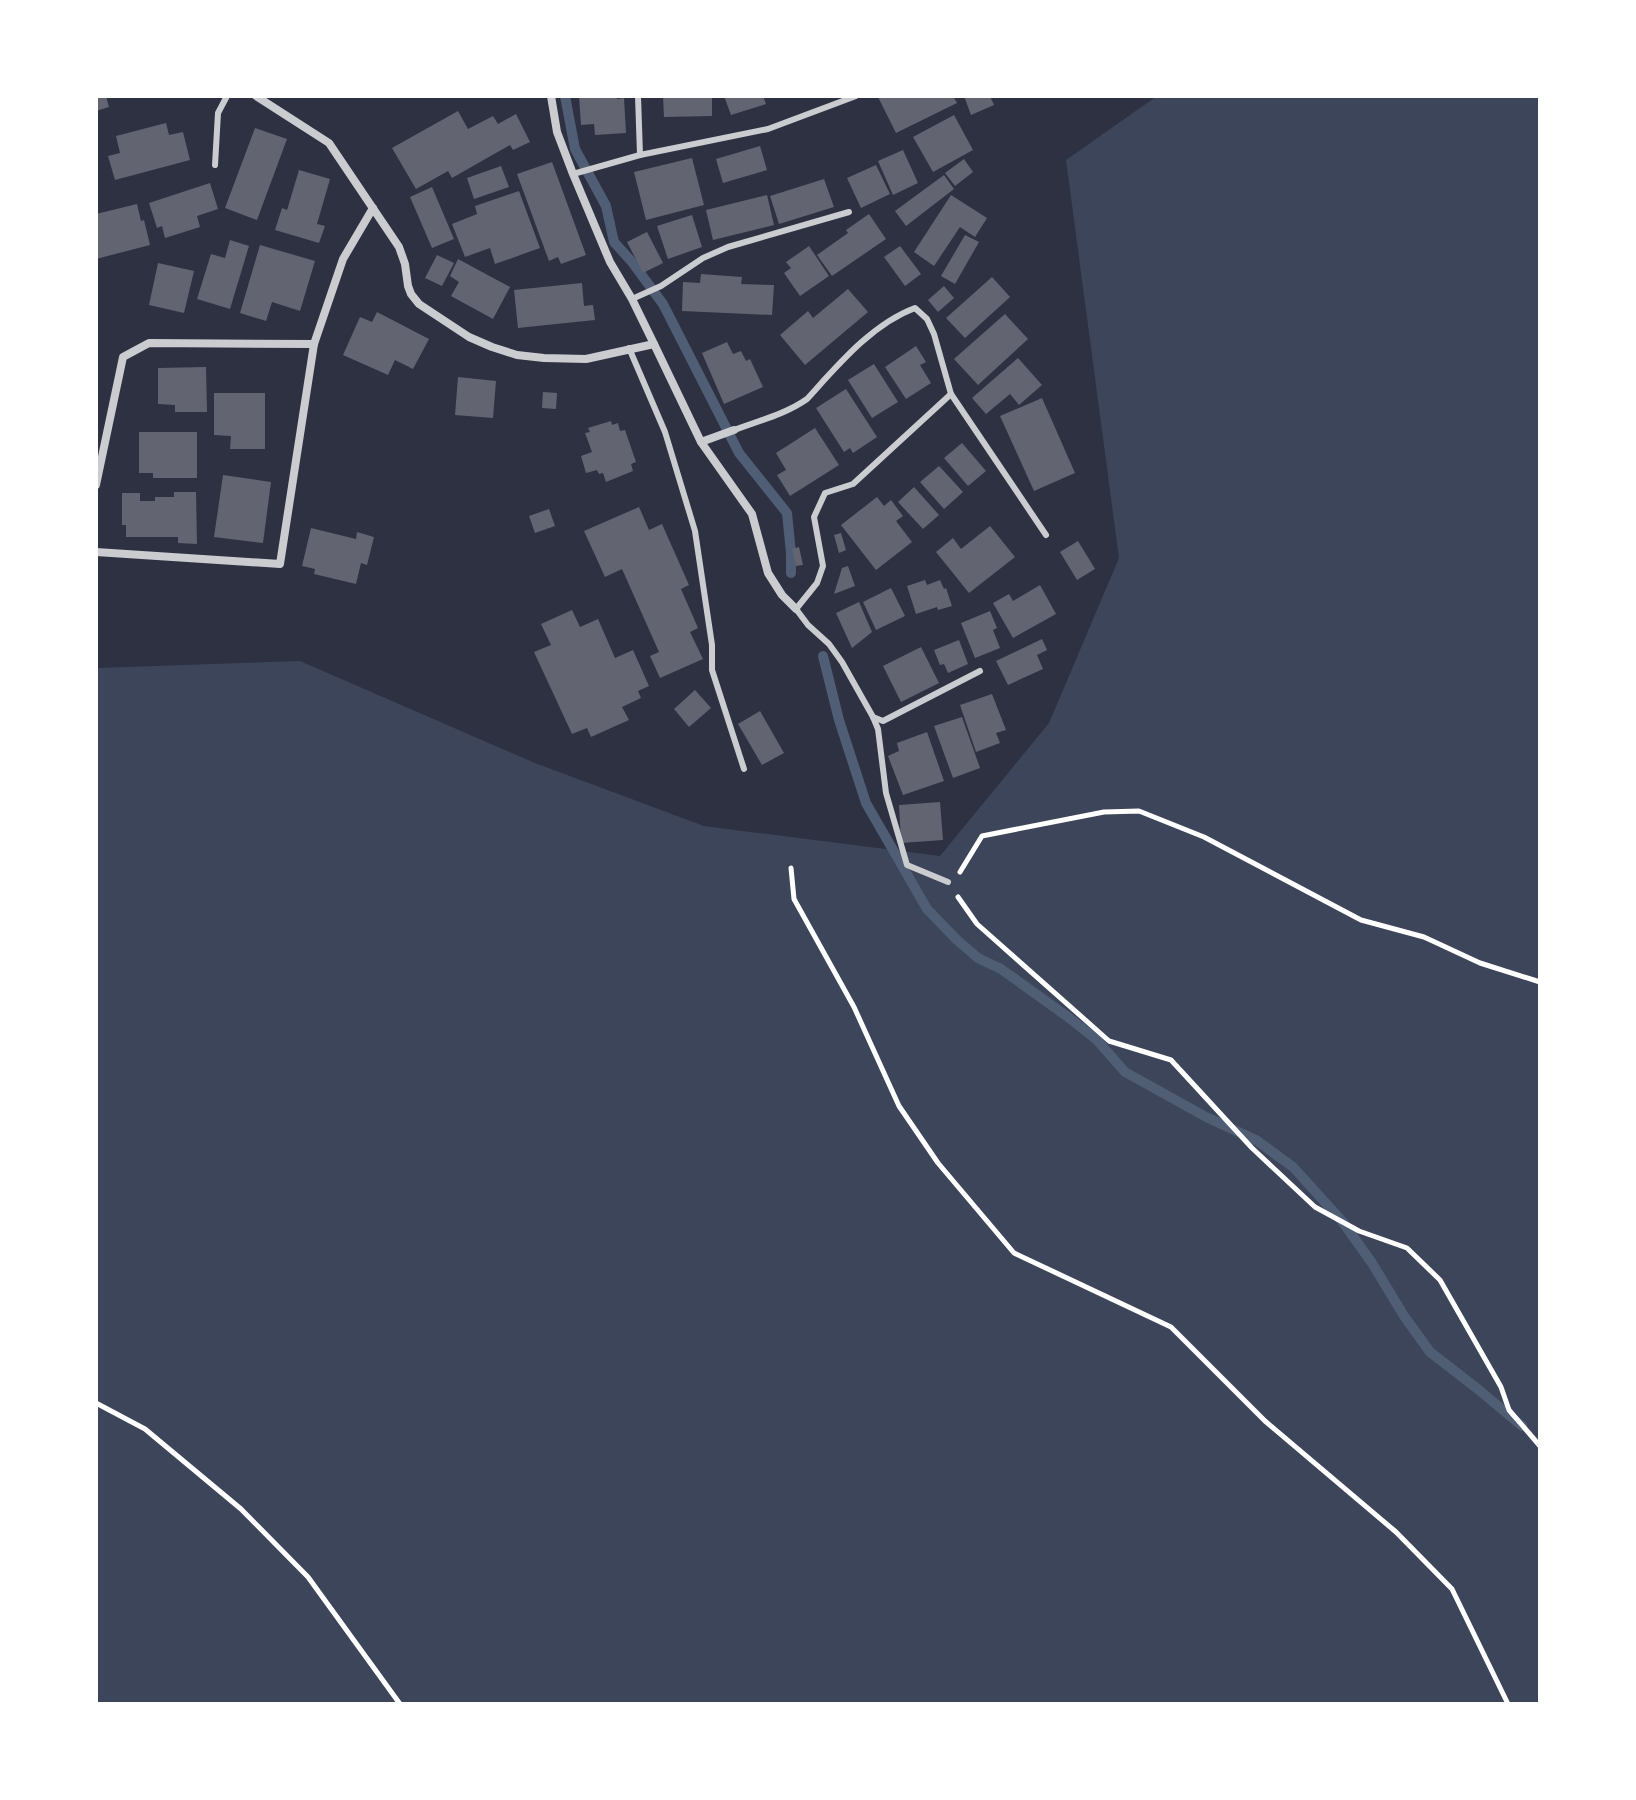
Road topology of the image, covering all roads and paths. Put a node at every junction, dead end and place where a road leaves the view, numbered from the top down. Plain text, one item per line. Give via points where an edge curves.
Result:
1 (227, 96) edge
2 (256, 96) edge
3 (551, 96) edge
4 (638, 96) edge
5 (856, 96) edge
6 (640, 155) junction
7 (215, 165) dead end
8 (573, 174) junction
9 (373, 208) junction
10 (849, 212) dead end
11 (632, 299) junction
12 (314, 344) junction
13 (654, 344) junction
14 (629, 348) junction
15 (951, 394) junction
16 (734, 430) joint
17 (701, 442) junction
18 (96, 485) edge
19 (1046, 535) dead end
20 (96, 552) edge
21 (796, 609) junction
22 (980, 671) dead end
23 (873, 717) junction
24 (744, 769) dead end
25 (791, 868) dead end
26 (948, 882) junction
27 (1540, 982) edge
28 (96, 1403) edge
29 (1540, 1446) edge
30 (400, 1704) edge
31 (1508, 1704) edge

1 - 7 lane via 218,113
2 - 9 street via 329,143
3 - 8 street
4 - 6 lane
5 - 6 lane via 768,129
6 - 8 lane
8 - 11 street via 610,262
9 - 12 street via 343,259
9 - 14 street via 399,247 411,294 469,337 517,355 544,358 586,359
10 - 11 lane via 728,247
11 - 13 street
12 - 18 street via 149,343 123,357
12 - 20 street via 280,564
13 - 14 street
13 - 17 street
14 - 24 lane via 665,432 695,531 712,670
15 - 16 lane via 934,334 915,308 849,352 801,404
15 - 19 lane
15 - 21 lane via 853,484 825,493 814,517 823,566
16 - 17 street
17 - 21 street via 752,514 768,573
21 - 23 lane via 842,662
22 - 23 lane via 883,721
23 - 26 lane via 886,793 907,865
25 - 31 path via 794,899 854,1007 899,1106 938,1163 1014,1253 1171,1327 1265,1421 1396,1532 1452,1589
26 - 27 path via 956,878 982,836 1104,812 1139,811 1204,837 1361,920 1424,937
26 - 29 path via 977,924 1109,1041 1171,1060 1315,1207 1359,1231 1407,1248 1440,1280 1509,1410
28 - 30 path via 145,1429 241,1509 308,1577

